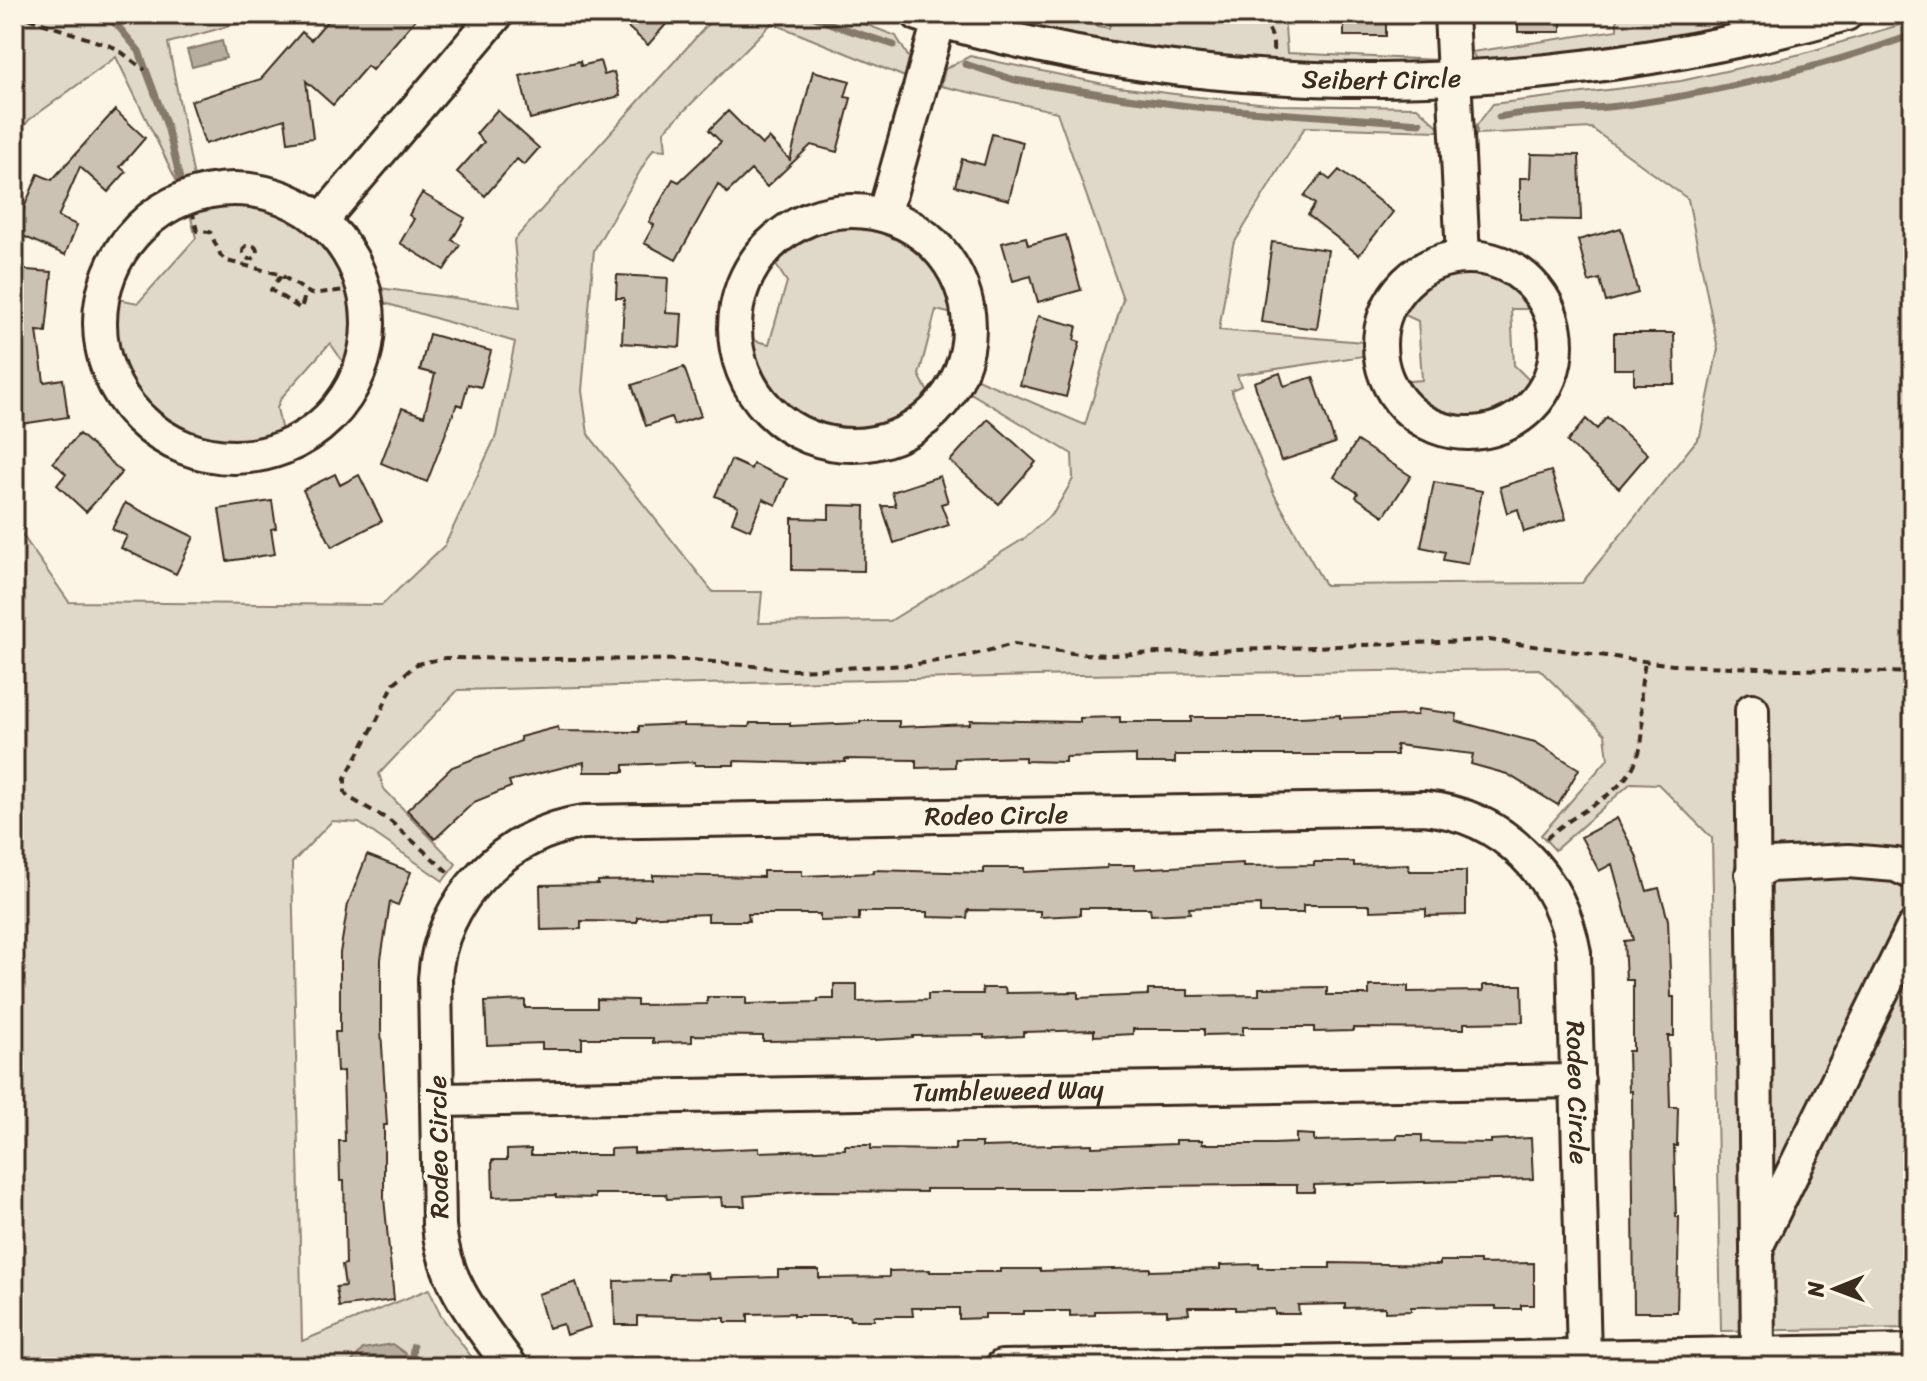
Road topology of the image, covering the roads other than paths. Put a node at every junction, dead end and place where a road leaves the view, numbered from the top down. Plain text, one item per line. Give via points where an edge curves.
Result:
1 (497, 14) edge
2 (1451, 14) edge
3 (1846, 14) edge
4 (933, 16) edge
5 (1454, 79) junction
6 (884, 215) junction
7 (321, 221) junction
8 (1463, 257) junction
9 (1752, 710) dead end
10 (1913, 873) edge
11 (1752, 874) junction
12 (1913, 928) edge
13 (1578, 1081) junction
14 (438, 1100) junction
15 (1756, 1248) junction
16 (1913, 1351) edge
17 (1758, 1354) junction
18 (1584, 1357) junction
19 (1812, 1360) edge
20 (511, 1367) edge
21 (1002, 1367) edge

1 - 7 street
2 - 5 street
3 - 5 street, Seibert Circle via 1641,60
4 - 5 street, Seibert Circle via 1061,49 1193,69 1334,80
4 - 6 street
5 - 8 street
6 - 6 street via 843,211 792,228 770,244 754,266 738,304 737,345 757,395 786,424 823,442 867,444 908,431 942,403 963,365 969,322 952,267 923,235
7 - 7 street via 293,202 261,191 227,189 189,197 150,218 127,243 105,288 100,322 117,387 149,426 206,454 254,455 285,447 325,421 346,396 365,352 368,320 363,288 347,251
8 - 8 street via 1438,261 1405,282 1384,315 1379,341 1386,379 1399,401 1429,425 1467,434 1506,426 1528,410 1550,377 1556,337 1549,311 1526,278 1503,264
9 - 11 street
10 - 11 street via 1896,865 1848,861 1770,865
11 - 15 street
12 - 15 street
13 - 14 street, Tumbleweed Way
13 - 14 street, Rodeo Circle via 1574,953 1557,899 1525,854 1493,829 1453,813 1408,808 584,822 549,829 486,870 447,926 436,966
13 - 18 street, Rodeo Circle
14 - 20 street, Rodeo Circle via 439,1225 445,1261 462,1300
15 - 17 street
16 - 19 street
17 - 18 street
17 - 19 street
18 - 21 street

